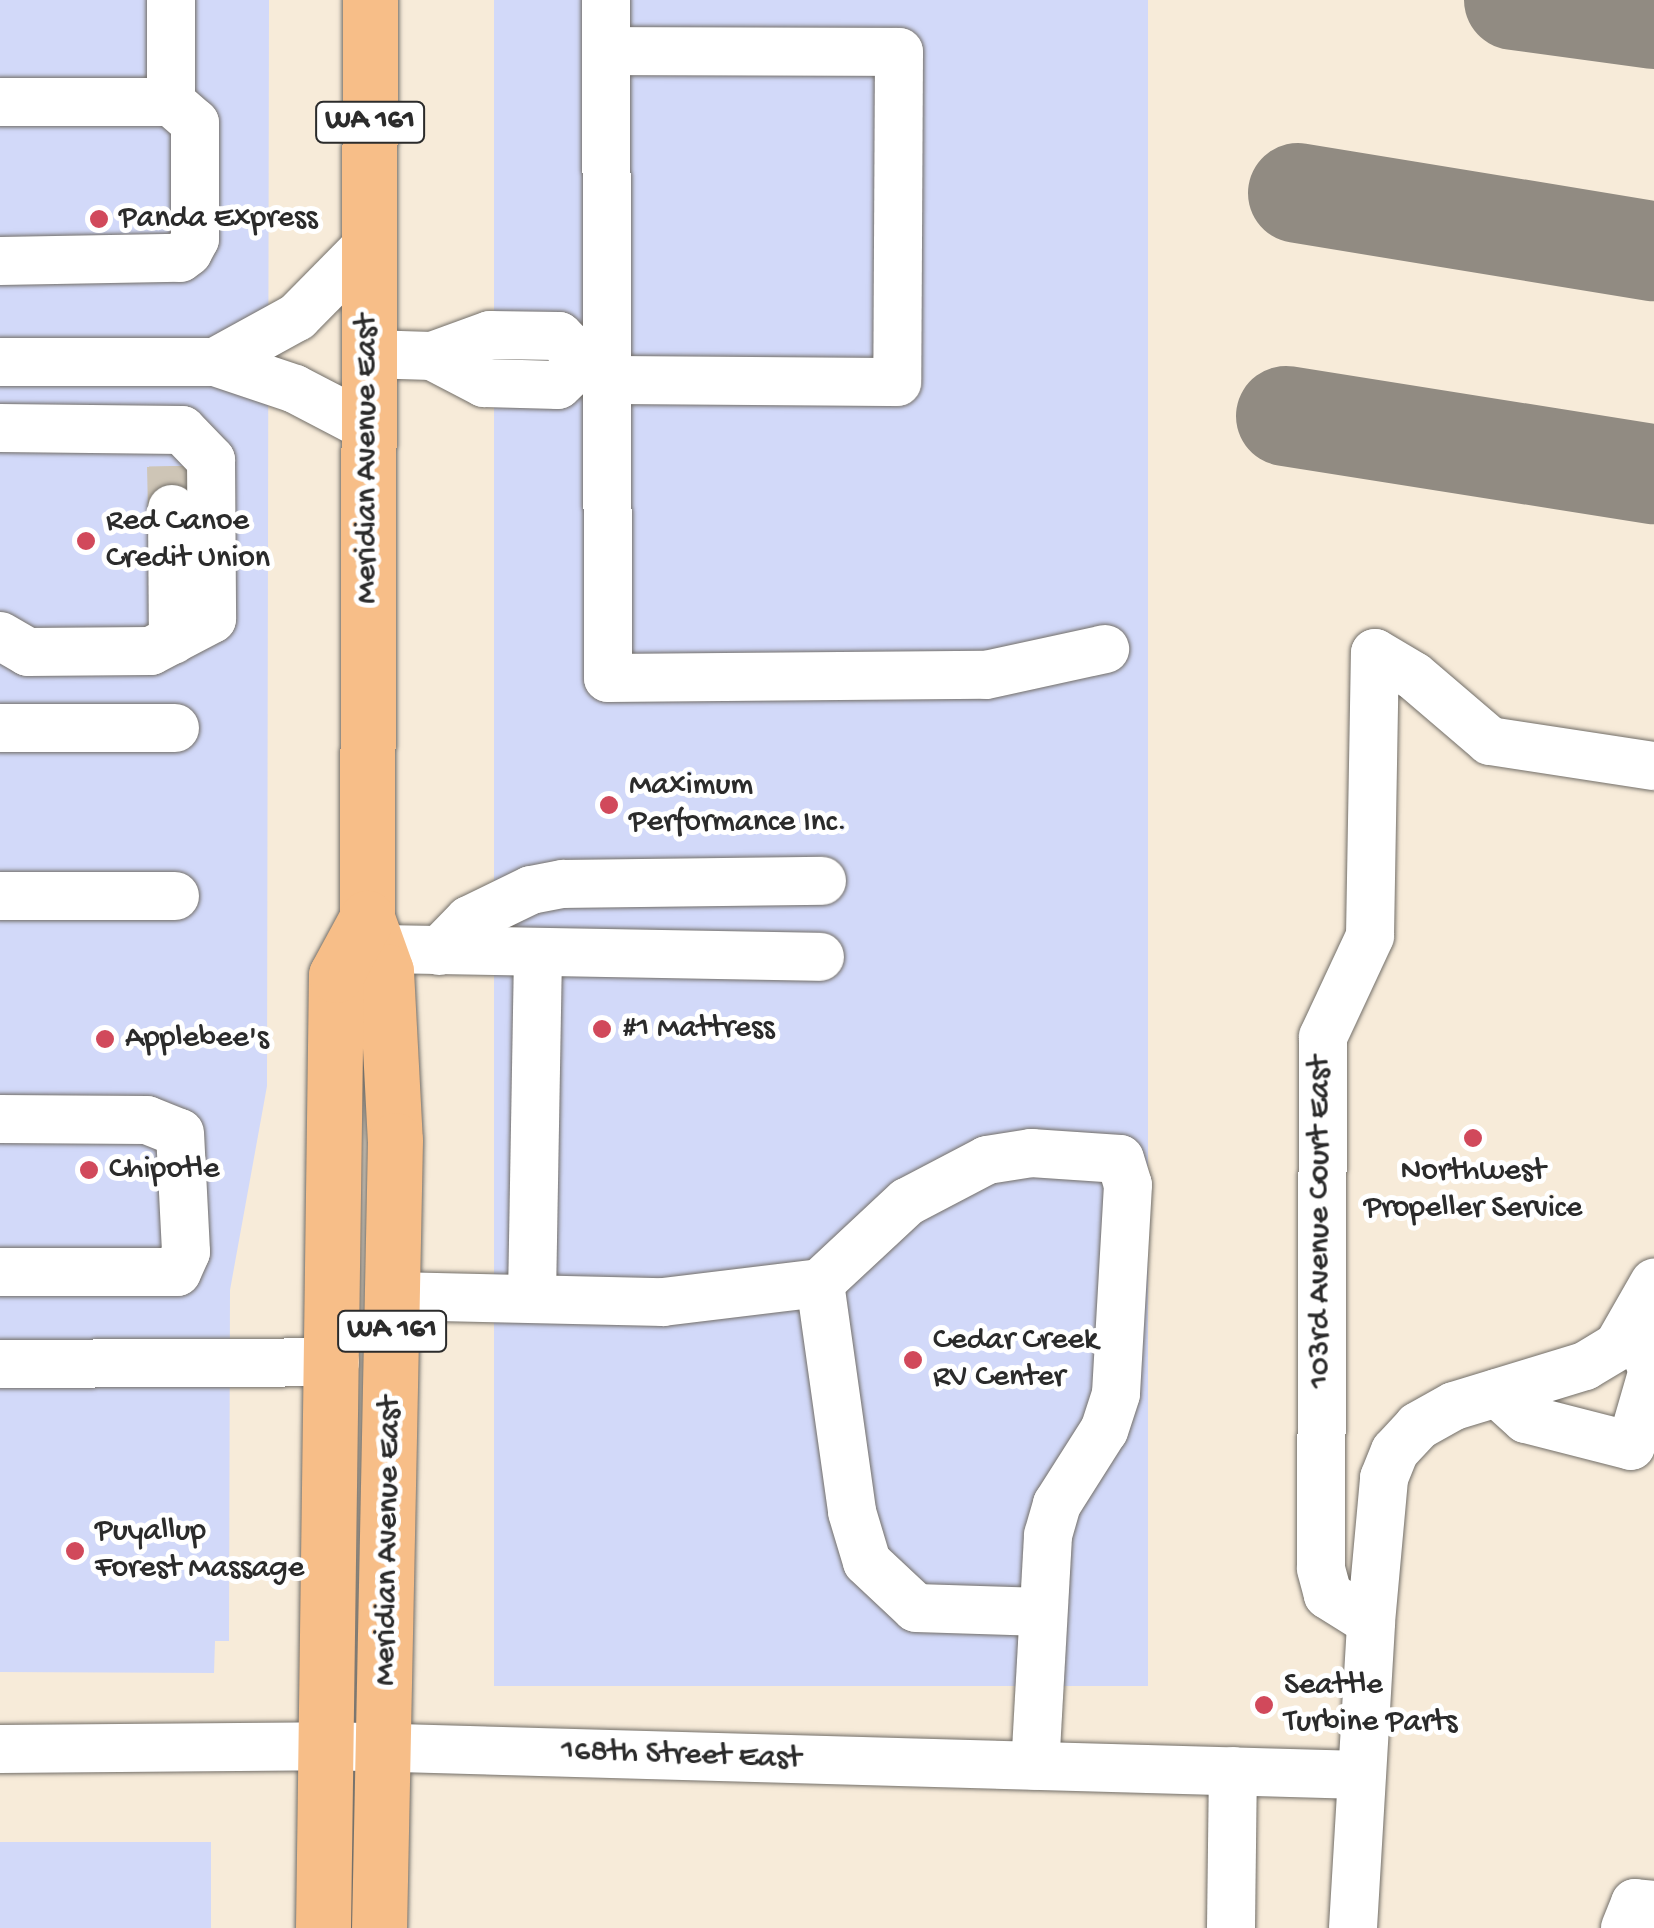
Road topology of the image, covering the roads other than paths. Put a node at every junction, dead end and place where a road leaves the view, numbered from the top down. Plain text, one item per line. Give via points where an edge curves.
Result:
1 (171, 0) edge
2 (370, 0) edge
3 (606, 0) edge
4 (606, 50) junction
5 (0, 102) edge
6 (171, 102) junction
7 (369, 244) junction
8 (0, 261) edge
9 (368, 354) junction
10 (0, 362) edge
11 (215, 362) junction
12 (599, 367) junction
13 (368, 427) junction
14 (0, 428) edge
15 (171, 468) junction
16 (0, 636) edge
17 (173, 640) junction
18 (1105, 649) dead end
19 (0, 728) edge
20 (175, 728) dead end
21 (1654, 766) edge
22 (822, 881) dead end
23 (0, 896) edge
24 (174, 896) dead end
25 (372, 934) junction
26 (439, 950) junction
27 (538, 952) junction
28 (820, 957) dead end
29 (0, 1119) edge
30 (0, 1272) edge
31 (1654, 1283) edge
32 (820, 1284) junction
33 (393, 1296) junction
34 (532, 1298) junction
35 (1634, 1328) junction
36 (335, 1362) junction
37 (0, 1364) edge
38 (1497, 1393) junction
39 (1043, 1612) junction
40 (1371, 1622) junction
41 (328, 1746) junction
42 (386, 1747) junction
43 (0, 1749) edge
44 (1035, 1766) junction
45 (1233, 1771) junction
46 (1362, 1775) junction
47 (1654, 1905) edge
48 (323, 1928) edge
49 (378, 1928) edge
50 (1231, 1928) edge
51 (1353, 1928) edge
52 (1625, 1928) edge

1 - 6 street
2 - 7 main road, Meridian Avenue East / WA 161
3 - 4 street
4 - 12 street
4 - 12 street via 899,52 898,382
5 - 6 street
6 - 8 street via 195,122 195,240 188,252 180,258
7 - 9 main road, Meridian Avenue East / WA 161
7 - 11 street via 297,317
9 - 12 street via 432,356 490,335 559,336
9 - 13 main road, Meridian Avenue East / WA 161
10 - 11 street
11 - 13 street via 279,382
12 - 18 street via 608,678 986,675
13 - 25 main road, Meridian Avenue East / WA 161
14 - 15 street
15 - 17 street
15 - 17 street via 182,430 211,460 212,619
16 - 17 street via 28,652 150,651
19 - 20 street
21 - 40 street, 103rd Avenue Court East via 1490,742 1414,676 1375,654 1370,936 1323,1037 1319,1534 1328,1595
22 - 26 street via 563,884 531,890 468,920
23 - 24 street
25 - 26 street
25 - 33 main road, Meridian Avenue East / WA 161 via 393,1065
25 - 36 main road, Meridian Avenue East / WA 161 via 336,974
26 - 27 street
27 - 28 street
27 - 34 street
29 - 30 street via 147,1120 180,1133 186,1252 177,1272
31 - 35 street
32 - 34 street via 663,1302
32 - 39 street via 852,1512 867,1562 916,1608
32 - 39 street via 907,1202 987,1160 1032,1153 1120,1159 1128,1185 1116,1394 1104,1430 1058,1504
33 - 34 street
33 - 42 main road, Meridian Avenue East / WA 161
35 - 38 street via 1585,1366
35 - 38 street via 1653,1370 1631,1446 1526,1419
36 - 37 street
36 - 41 main road, Meridian Avenue East / WA 161
38 - 40 street via 1418,1426 1395,1451 1384,1478
39 - 44 street
40 - 46 street
41 - 42 street, 168th Street East
41 - 43 street, 168th Street East
41 - 48 main road, Meridian Avenue East / WA 161
42 - 44 street, 168th Street East
42 - 49 main road, Meridian Avenue East / WA 161
44 - 45 street, 168th Street East
45 - 46 street, 168th Street East
45 - 50 street
46 - 51 street
47 - 52 street via 1636,1903

